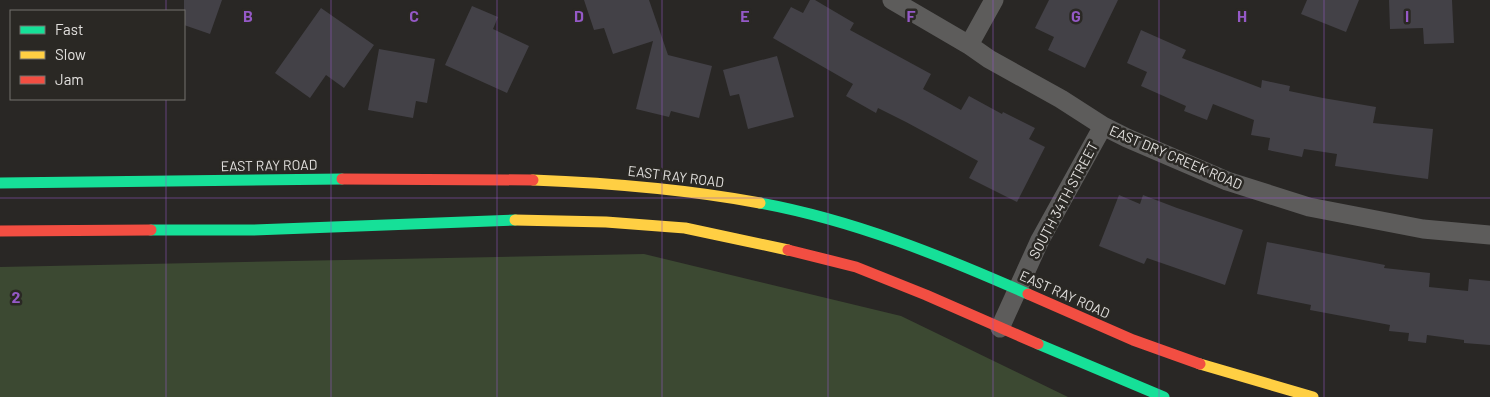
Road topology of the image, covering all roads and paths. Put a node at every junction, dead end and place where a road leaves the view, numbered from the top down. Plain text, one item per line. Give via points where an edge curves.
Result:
1 (892, 0) edge
2 (994, 0) edge
3 (969, 45) junction
4 (1104, 126) junction
5 (0, 183) edge
6 (0, 231) edge
7 (1490, 235) edge
8 (1017, 289) junction
9 (1000, 328) junction
10 (1164, 397) edge
11 (1313, 397) edge

1 - 3 street, EAST DRY CREEK ROAD
2 - 3 street
3 - 4 street, EAST DRY CREEK ROAD
4 - 7 street, EAST DRY CREEK ROAD via 1227,181 1310,207 1423,229
4 - 8 street, SOUTH 34TH STREET via 1040,240
5 - 8 main road, EAST RAY ROAD via 518,179 683,190 772,205 861,228
6 - 9 main road via 253,230 526,220 685,228 856,267
8 - 9 street, SOUTH 34TH STREET
8 - 11 main road, EAST RAY ROAD via 1182,358
9 - 10 main road

